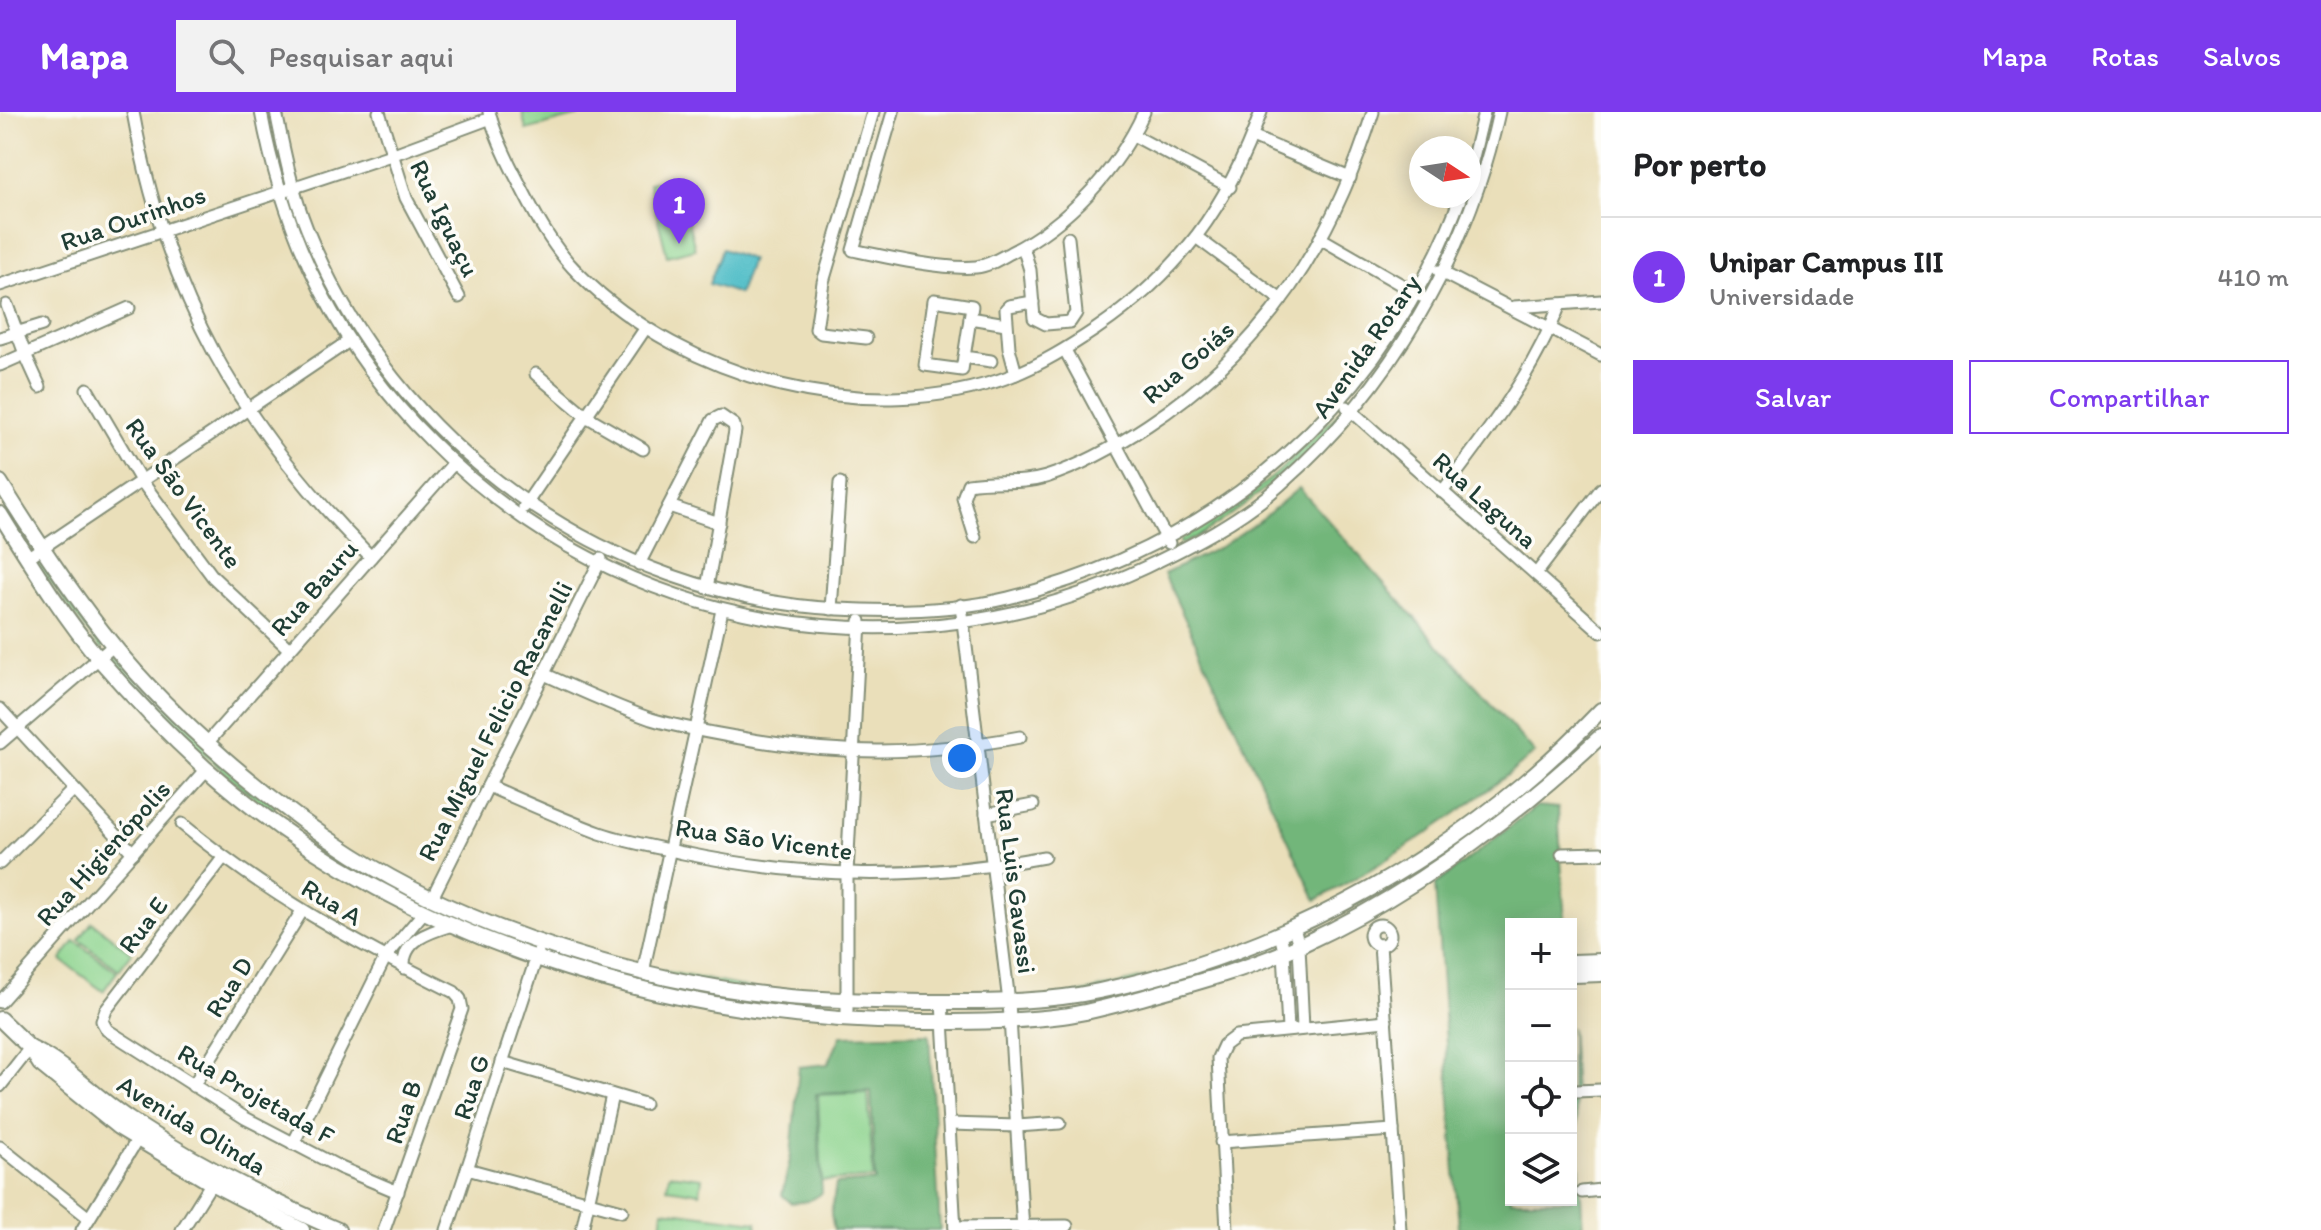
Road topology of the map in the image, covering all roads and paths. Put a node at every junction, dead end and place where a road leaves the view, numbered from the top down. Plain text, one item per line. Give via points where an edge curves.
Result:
1 (133, 112) edge
2 (261, 112) edge
3 (276, 112) edge
4 (379, 112) edge
5 (873, 112) edge
6 (893, 112) edge
7 (1144, 112) edge
8 (1261, 112) edge
9 (1373, 112) edge
10 (1484, 112) edge
11 (1499, 112) edge
12 (490, 115) edge
13 (1133, 135) junction
14 (1478, 136) edge
15 (1252, 137) junction
16 (391, 155) junction
17 (1350, 178) junction
18 (1230, 187) junction
19 (293, 188) junction
20 (280, 192) junction
21 (1456, 208) edge
22 (162, 230) junction
23 (1196, 237) junction
24 (1068, 238) dead end
25 (1320, 238) junction
26 (1023, 247) junction
27 (1432, 267) junction
28 (1443, 273) junction
29 (0, 285) edge
30 (1417, 293) junction
31 (459, 297) dead end
32 (1281, 300) junction
33 (1428, 301) junction
34 (1601, 301) edge
35 (1033, 302) junction
36 (1560, 304) junction
37 (7, 305) dead end
38 (1511, 307) junction
39 (129, 308) dead end
40 (970, 318) junction
41 (1006, 324) junction
42 (42, 325) dead end
43 (645, 329) junction
44 (1550, 329) junction
45 (16, 333) junction
46 (0, 338) edge
47 (866, 338) dead end
48 (349, 341) junction
49 (1065, 350) junction
50 (25, 354) junction
51 (1601, 355) edge
52 (964, 357) junction
53 (991, 361) dead end
54 (0, 365) edge
55 (389, 373) junction
56 (536, 374) dead end
57 (1016, 374) junction
58 (378, 383) junction
59 (40, 387) dead end
60 (87, 389) dead end
61 (1341, 400) junction
62 (248, 410) junction
63 (1352, 411) junction
64 (586, 416) junction
65 (1116, 446) junction
66 (643, 449) dead end
67 (453, 464) junction
68 (140, 479) junction
69 (0, 482) edge
70 (840, 483) dead end
71 (1601, 489) edge
72 (1442, 492) junction
73 (527, 503) junction
74 (669, 506) junction
75 (0, 514) edge
76 (518, 516) junction
77 (719, 523) junction
78 (975, 537) dead end
79 (1166, 537) junction
80 (41, 547) junction
81 (606, 550) junction
82 (1174, 554) junction
83 (371, 557) junction
84 (27, 558) junction
85 (598, 564) junction
86 (639, 564) junction
87 (1536, 574) junction
88 (707, 588) junction
89 (961, 605) junction
90 (831, 609) junction
91 (722, 610) junction
92 (887, 610) junction
93 (860, 611) junction
94 (962, 623) junction
95 (889, 627) junction
96 (860, 628) junction
97 (1601, 632) edge
98 (113, 646) junction
99 (289, 649) junction
100 (98, 658) junction
101 (544, 674) junction
102 (0, 709) edge
103 (1601, 710) edge
104 (16, 729) junction
105 (696, 730) junction
106 (1601, 736) edge
107 (1020, 737) dead end
108 (208, 742) junction
109 (0, 743) edge
110 (977, 745) junction
111 (855, 751) junction
112 (207, 769) junction
113 (488, 786) junction
114 (73, 790) junction
115 (1033, 805) dead end
116 (284, 807) junction
117 (1488, 809) junction
118 (986, 814) junction
119 (274, 821) junction
120 (182, 824) dead end
121 (1499, 825) junction
122 (670, 850) junction
123 (133, 853) junction
124 (1601, 853) edge
125 (1562, 854) dead end
126 (1044, 857) dead end
127 (223, 858) junction
128 (0, 863) edge
129 (993, 866) junction
130 (847, 874) junction
131 (432, 898) junction
132 (302, 911) junction
133 (420, 918) junction
134 (452, 925) junction
135 (1287, 931) junction
136 (428, 933) junction
137 (542, 942) junction
138 (1380, 945) dead end
139 (1292, 948) junction
140 (537, 957) junction
141 (385, 958) junction
142 (1601, 961) edge
143 (404, 968) junction
144 (643, 972) junction
145 (1601, 974) edge
146 (848, 1001) junction
147 (0, 1002) edge
148 (942, 1002) junction
149 (1009, 1002) junction
150 (462, 1009) joint
151 (0, 1019) edge
152 (847, 1020) junction
153 (102, 1021) joint
154 (1011, 1021) junction
155 (1386, 1021) junction
156 (943, 1022) junction
157 (1303, 1028) junction
158 (1288, 1030) junction
159 (30, 1048) junction
160 (502, 1062) junction
161 (0, 1086) edge
162 (193, 1086) junction
163 (1601, 1090) edge
164 (1577, 1091) edge
165 (612, 1095) junction
166 (644, 1104) dead end
167 (1060, 1123) dead end
168 (950, 1124) junction
169 (1017, 1126) junction
170 (1393, 1130) junction
171 (141, 1134) junction
172 (1221, 1142) junction
173 (293, 1144) junction
174 (0, 1147) edge
175 (467, 1169) junction
176 (214, 1177) junction
177 (1601, 1190) edge
178 (398, 1192) junction
179 (1582, 1192) dead end
180 (588, 1202) junction
181 (622, 1211) dead end
182 (89, 1218) junction
183 (1067, 1226) dead end
184 (955, 1228) edge
185 (1023, 1228) edge
186 (82, 1230) edge
187 (182, 1230) edge
188 (302, 1230) edge
189 (338, 1230) edge
190 (384, 1230) edge
191 (447, 1230) edge
192 (582, 1230) edge
193 (1227, 1230) edge
194 (1400, 1230) edge

1 - 22 street
2 - 20 street, Avenida Rotary
3 - 19 street, Avenida Rotary
4 - 16 street, Rua Iguaçu
5 - 47 street via 830,256 816,329
6 - 26 street via 853,250 979,267
7 - 13 street
8 - 15 street
9 - 17 street, Rua Goiás
10 - 14 street
11 - 28 street, Avenida Rotary via 1473,206
12 - 16 street
12 - 43 street via 507,160 558,250 612,305
13 - 18 street
13 - 26 street via 1090,192
15 - 17 street
15 - 18 street
16 - 19 street
16 - 31 street, Rua Iguaçu via 418,224
17 - 25 street, Rua Goiás
18 - 23 street
19 - 20 street, Rua Ourinhos
19 - 55 street, Avenida Rotary via 335,288
20 - 22 street, Rua Ourinhos
20 - 48 street, Avenida Rotary via 293,234
21 - 27 street, Avenida Rotary
22 - 29 street, Rua Ourinhos
22 - 62 street via 197,324
23 - 32 street
23 - 49 street via 1139,298
24 - 35 street via 1074,319 1040,323 1034,318
25 - 30 street
25 - 32 street, Rua Goiás
26 - 35 street
27 - 28 street
27 - 30 street, Avenida Rotary
28 - 33 street, Avenida Rotary
28 - 38 street
30 - 33 street
30 - 61 street, Avenida Rotary
32 - 65 street, Rua Goiás via 1250,340 1191,396
33 - 63 street, Avenida Rotary
34 - 36 street
35 - 41 street via 1009,306
36 - 38 street
36 - 44 street
37 - 45 street
38 - 44 street
39 - 50 street
40 - 41 street
40 - 52 street
40 - 52 street via 972,306 934,300 925,365 962,370
41 - 57 street
42 - 45 street
43 - 57 street via 736,373 847,395 950,391
43 - 64 street
44 - 51 street
44 - 72 street via 1504,410
45 - 46 street
45 - 50 street
48 - 58 street, Avenida Rotary
48 - 62 street
49 - 57 street
49 - 65 street
50 - 54 street
50 - 59 street
52 - 53 street
55 - 58 street
55 - 73 street, Avenida Rotary via 441,432
56 - 64 street
58 - 67 street, Avenida Rotary
60 - 68 street, Rua São Vicente
61 - 63 street, Rua Laguna
61 - 79 street, Avenida Rotary via 1266,473
62 - 68 street
62 - 83 street via 307,489
63 - 72 street, Rua Laguna
63 - 82 street, Avenida Rotary via 1280,486
64 - 66 street
64 - 73 street
65 - 78 street, Rua Goiás via 1042,478 968,484 963,498
65 - 79 street
67 - 76 street, Avenida Rotary
67 - 83 street, Rua Bauru
68 - 80 street
68 - 99 street, Rua São Vicente via 213,577
69 - 80 street
70 - 90 street
71 - 87 street
72 - 87 street, Rua Laguna
73 - 76 street
73 - 81 street, Avenida Rotary
74 - 77 street
74 - 77 street via 713,420 721,416 735,431
74 - 86 street
75 - 84 street
76 - 85 street, Avenida Rotary
77 - 88 street
79 - 82 street
79 - 89 street, Avenida Rotary via 1062,582
80 - 84 street
80 - 98 street
81 - 85 street, Rua Miguel Felicio Racanelli
81 - 86 street, Avenida Rotary
82 - 94 street, Avenida Rotary via 1065,600
83 - 99 street, Rua Bauru
84 - 100 street
85 - 91 street, Avenida Rotary
85 - 101 street, Rua Miguel Felicio Racanelli
86 - 88 street, Avenida Rotary
87 - 97 street, Rua Laguna
88 - 90 street, Avenida Rotary
89 - 92 street, Avenida Rotary
89 - 94 street, Rua Luis Gavassi
90 - 93 street, Avenida Rotary
91 - 96 street, Avenida Rotary via 788,623
91 - 105 street
92 - 93 street, Avenida Rotary
92 - 95 street
93 - 96 street
94 - 95 street, Avenida Rotary
94 - 110 street, Rua Luis Gavassi
95 - 96 street, Avenida Rotary
96 - 111 street
98 - 100 street
98 - 108 street
99 - 108 street, Rua Bauru
100 - 104 street
100 - 112 street
101 - 105 street via 618,707
101 - 113 street, Rua Miguel Felicio Racanelli
102 - 104 street
103 - 117 street
104 - 109 street
104 - 114 street
105 - 111 street via 800,748
105 - 122 street
106 - 121 street
107 - 110 street
108 - 116 street
110 - 111 street
110 - 118 street, Rua Luis Gavassi
111 - 130 street
112 - 119 street
112 - 123 street, Rua Higienópolis
113 - 122 street, Rua São Vicente via 602,833
113 - 131 street, Rua Miguel Felicio Racanelli
114 - 123 street
114 - 128 street
115 - 118 street
116 - 119 street
116 - 131 street via 354,856
117 - 121 street
117 - 135 street via 1418,860
118 - 129 street, Rua Luis Gavassi
119 - 133 street
120 - 127 street, Rua A
121 - 139 street via 1411,885
122 - 130 street, Rua São Vicente via 786,870
122 - 144 street
123 - 147 street, Rua Higienópolis
124 - 125 street
126 - 129 street, Rua São Vicente
127 - 132 street, Rua A
127 - 153 street, Rua E
129 - 130 street, Rua São Vicente
129 - 149 street, Rua Luis Gavassi
130 - 146 street
131 - 133 street
131 - 137 street
132 - 141 street, Rua A
132 - 162 street, Rua D
133 - 134 street
133 - 136 street
133 - 141 street
134 - 136 street
134 - 140 street
135 - 139 street
135 - 149 street via 1138,982
136 - 143 street via 408,949
137 - 140 street, Rua G
137 - 144 street
138 - 155 street
139 - 154 street via 1215,978 1109,1007
139 - 157 street
139 - 158 street
140 - 152 street via 601,978 731,1008
140 - 160 street, Rua G
141 - 143 street, Rua A
141 - 173 street
142 - 145 street via 1573,962 1574,975
143 - 150 street, Rua A via 454,992
144 - 146 street via 747,992
146 - 148 street
146 - 152 street
148 - 149 street
148 - 156 street
149 - 154 street, Rua Luis Gavassi
150 - 178 street, Rua B
151 - 159 street, Avenida Olinda
152 - 156 street
153 - 162 street, Rua Projetada F via 107,1030
154 - 156 street
154 - 169 street
155 - 157 street
155 - 170 street
156 - 168 street
157 - 158 street
158 - 172 street via 1236,1036 1224,1045 1218,1058
159 - 161 street
159 - 171 street, Avenida Olinda via 40,1064
160 - 165 street
160 - 175 street, Rua G
162 - 173 street, Rua Projetada F
163 - 164 street
165 - 166 street
165 - 180 street
167 - 169 street
168 - 169 street
168 - 184 street
169 - 185 street
170 - 172 street
170 - 194 street
171 - 176 street, Avenida Olinda
171 - 182 street
172 - 193 street
173 - 178 street, Rua Projetada F
174 - 182 street
175 - 180 street
175 - 191 street, Rua G
176 - 187 street
176 - 188 street, Avenida Olinda
176 - 189 street, Avenida Olinda
177 - 179 street
178 - 190 street, Rua B
180 - 181 street
180 - 192 street
182 - 186 street
183 - 185 street
184 - 185 street

